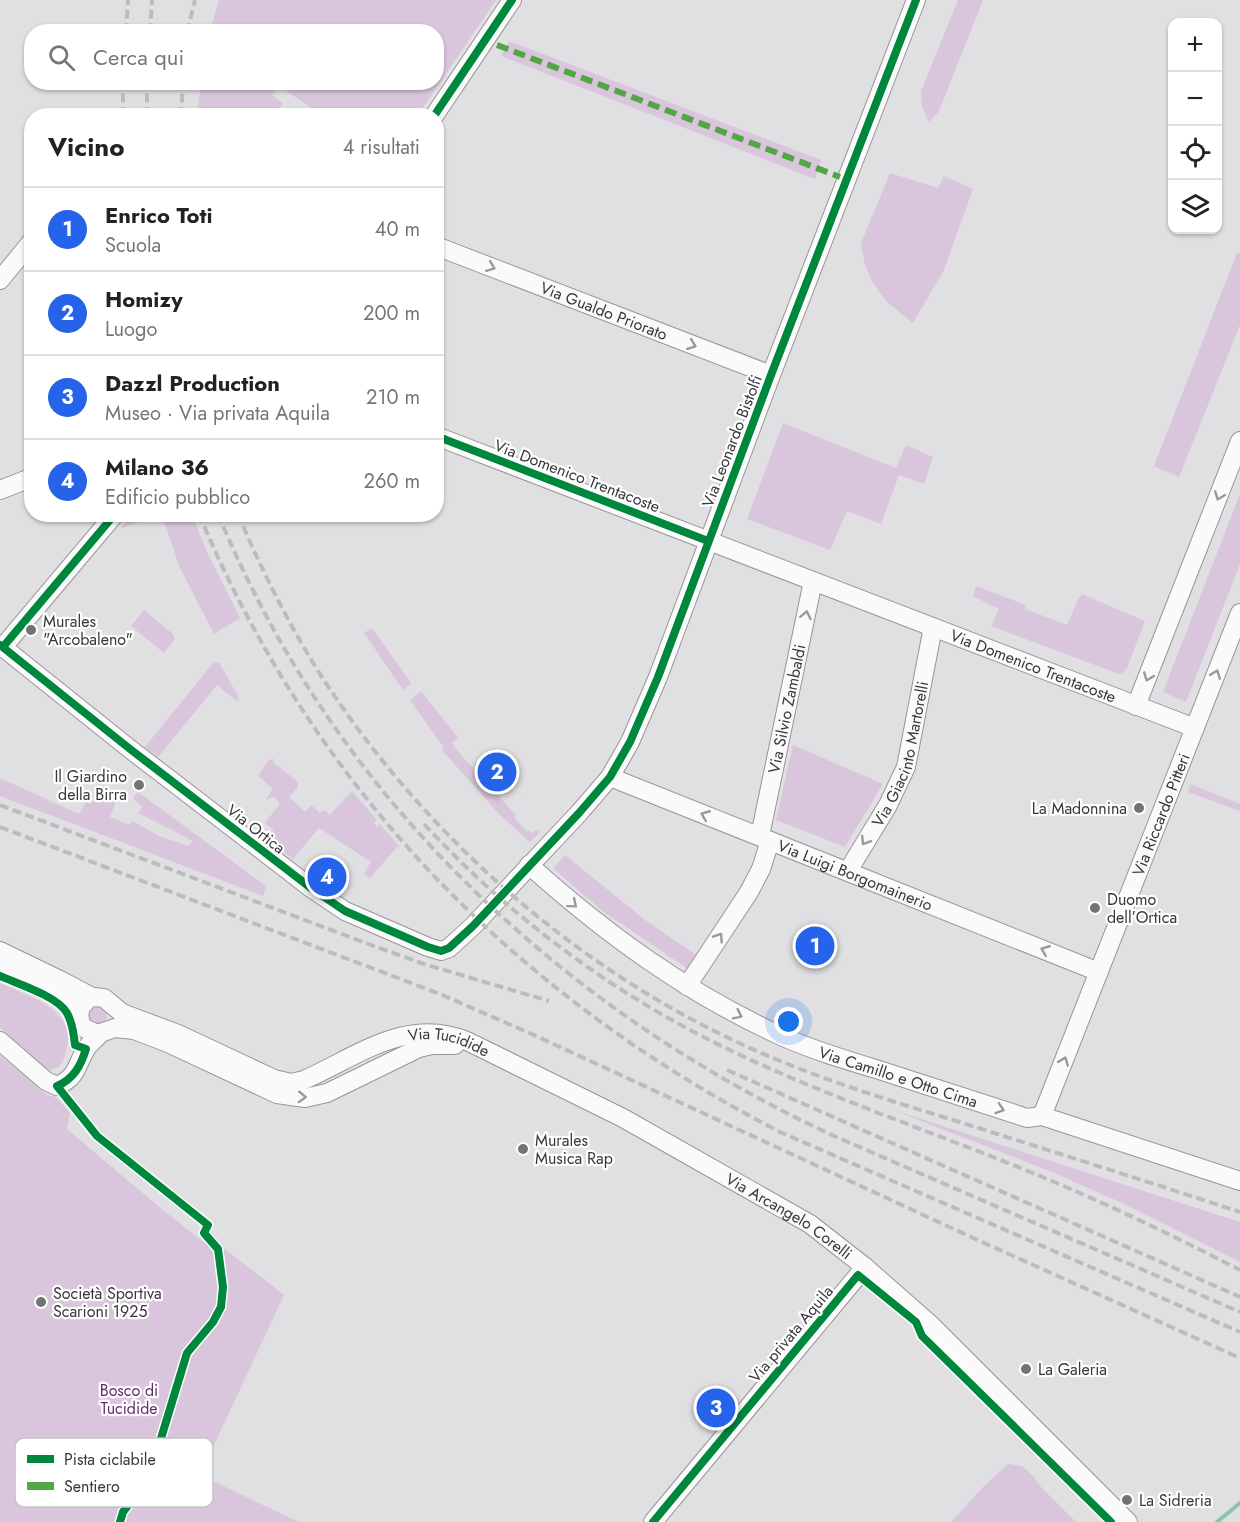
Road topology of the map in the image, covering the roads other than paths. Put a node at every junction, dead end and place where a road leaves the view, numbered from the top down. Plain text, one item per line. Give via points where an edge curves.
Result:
1 (512, 0) edge
2 (916, 0) edge
3 (439, 108) edge
4 (444, 249) edge
5 (24, 251) edge
6 (0, 280) edge
7 (771, 375) junction
8 (444, 439) edge
9 (1240, 441) edge
10 (24, 481) edge
11 (0, 490) edge
12 (108, 522) edge
13 (708, 541) junction
14 (813, 581) junction
15 (1240, 613) edge
16 (933, 627) junction
17 (1, 646) edge
18 (1136, 706) junction
19 (1195, 728) junction
20 (610, 777) junction
21 (765, 838) junction
22 (529, 865) junction
23 (848, 871) junction
24 (0, 951) edge
25 (0, 966) edge
26 (1099, 972) junction
27 (687, 986) junction
28 (92, 998) junction
29 (115, 1008) junction
30 (93, 1027) junction
31 (0, 1041) edge
32 (482, 1049) junction
33 (365, 1051) junction
34 (386, 1064) junction
35 (364, 1075) junction
36 (1042, 1116) junction
37 (1240, 1181) edge
38 (861, 1271) junction
39 (653, 1522) edge
40 (1128, 1522) edge

1 - 3 street
2 - 7 street, Via Leonardo Bistolfi
4 -> 7 street, Via Gualdo Priorato
5 - 6 street
7 - 13 street, Via Leonardo Bistolfi
8 - 13 street, Via Domenico Trentacoste
9 -> 18 street
10 - 11 street
12 - 17 street
13 - 14 street, Via Domenico Trentacoste
13 - 20 street, Via Leonardo Bistolfi via 643,714
14 - 16 street, Via Domenico Trentacoste
21 -> 14 street, Via Silvio Zambaldi
19 -> 15 street, Via Riccardo Pitteri
16 - 18 street, Via Domenico Trentacoste
16 -> 23 street, Via Giacinto Martorelli via 906,767
17 - 22 street, Via Ortica via 311,888 345,910 428,947 441,951 455,944
18 - 19 street, Via Domenico Trentacoste
19 - 26 street, Via Riccardo Pitteri
21 -> 20 street, Via Luigi Borgomainerio
20 - 22 street, Via Leonardo Bistolfi
21 - 23 street, Via Luigi Borgomainerio
27 -> 21 street, Via Silvio Zambaldi via 749,892 761,869
22 -> 27 street, Via Camillo e Otto Cima via 607,931
26 -> 23 street, Via Luigi Borgomainerio
24 - 28 street, Via Tucidide
25 - 30 street via 54,991
36 -> 26 street, Via Riccardo Pitteri
27 -> 36 street, Via Camillo e Otto Cima via 783,1037 829,1054 1027,1118
28 - 29 street, Via Tucidide via 106,998
28 - 30 street via 82,1004
29 - 30 street via 116,1019
29 - 33 street, Via Tucidide via 283,1082 304,1080
30 - 31 street via 73,1076 57,1086
30 -> 35 street, Via Tucidide via 125,1028 146,1034 277,1094 317,1097
32 - 33 street, Via Tucidide via 459,1038 428,1032 385,1041
32 - 34 street, Via Tucidide via 457,1045 419,1048
32 - 38 street, Via Arcangelo Corelli via 614,1113 790,1211
33 - 34 street via 377,1051
33 - 35 street via 358,1060
34 - 35 street, Via Tucidide
36 - 37 street, Via Camillo e Otto Cima
38 - 39 street, Via privata Aquila
38 - 40 street, Via Arcangelo Corelli via 931,1325

